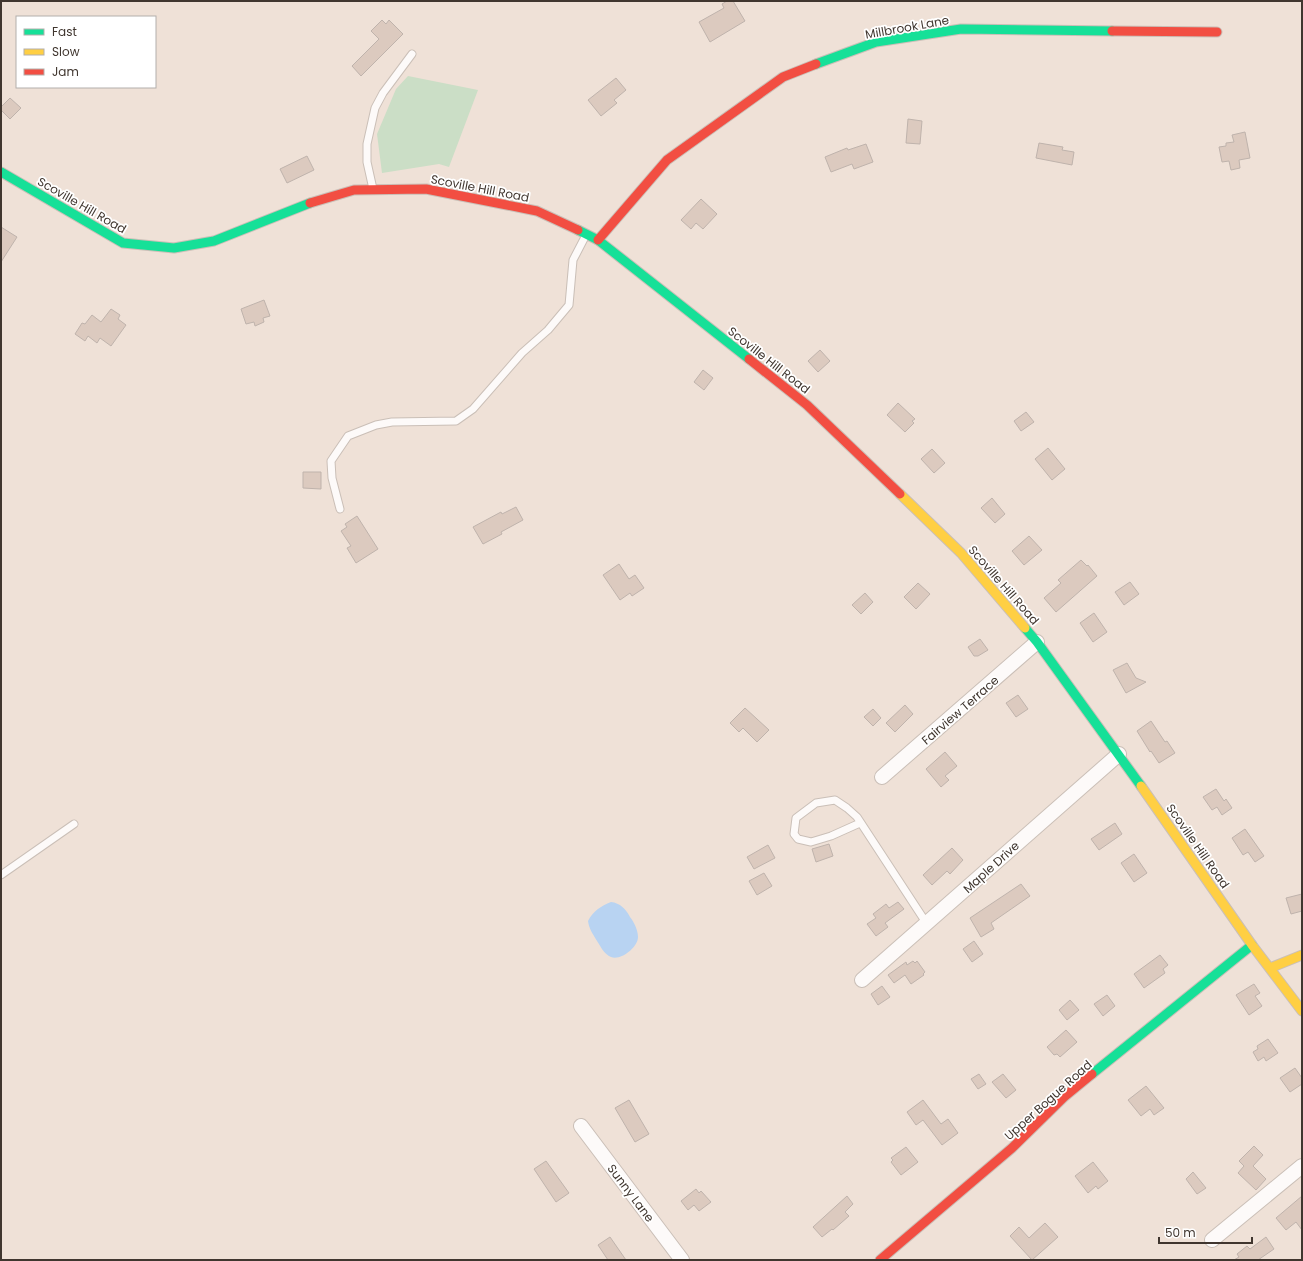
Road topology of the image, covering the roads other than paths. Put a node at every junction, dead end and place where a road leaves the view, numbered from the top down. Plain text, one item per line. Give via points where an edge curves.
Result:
1 (1218, 32) dead end
2 (412, 54) dead end
3 (1, 172) edge
4 (373, 189) junction
5 (586, 235) junction
6 (598, 240) junction
7 (340, 509) dead end
8 (1038, 642) junction
9 (1119, 754) junction
10 (882, 777) dead end
11 (860, 823) junction
12 (74, 824) dead end
13 (1, 875) edge
14 (927, 924) junction
15 (1252, 945) junction
16 (1302, 955) edge
17 (1270, 968) junction
18 (862, 980) dead end
19 (1302, 1012) edge
20 (581, 1126) dead end
21 (1302, 1166) edge
22 (1212, 1240) dead end
23 (682, 1260) edge
24 (880, 1260) edge

1 - 6 street, Millbrook Lane via 961,29 876,42 783,77 666,160
2 - 4 lane via 375,108 367,144 367,162
3 - 4 street, Scoville Hill Road via 123,243 174,248 214,241 315,201 354,190
4 - 5 street, Scoville Hill Road via 426,189 537,212
5 - 6 street, Scoville Hill Road
5 - 7 lane via 573,260 569,305 473,409 456,421 392,422 348,436 331,461 332,478
6 - 8 street, Scoville Hill Road via 807,405 961,553
8 - 9 street, Scoville Hill Road
8 - 10 street, Fairview Terrace
9 - 14 street, Maple Drive
9 - 15 street, Scoville Hill Road
11 - 11 lane via 847,808 835,800 816,803 796,818 794,834 798,839 811,842
11 - 14 lane
12 - 13 lane
14 - 18 street, Maple Drive
15 - 17 street, Scoville Hill Road
15 - 24 street, Upper Bogue Road via 1064,1097 1012,1148
16 - 17 street
17 - 19 street, Scoville Hill Road
20 - 23 street, Sunny Lane
21 - 22 street

